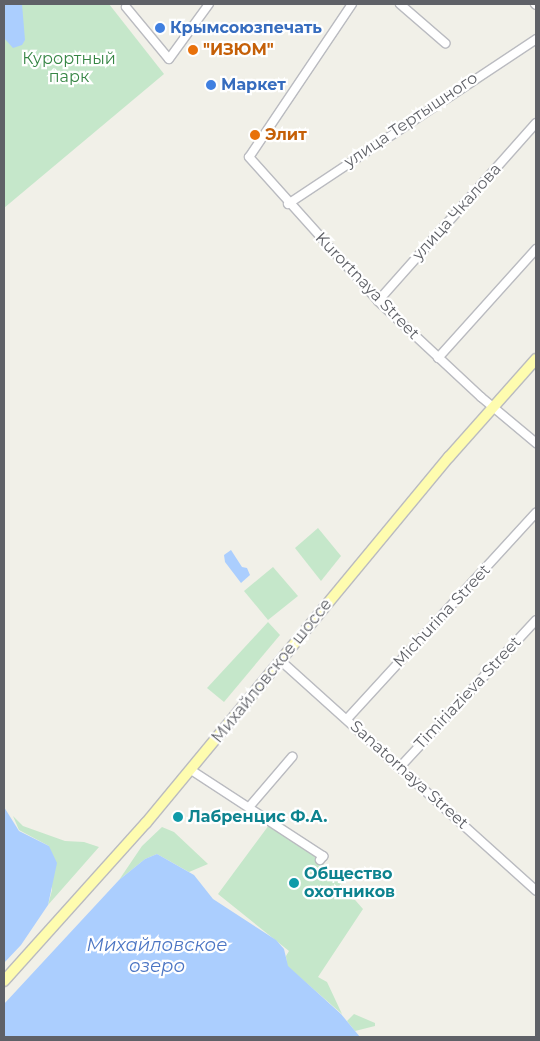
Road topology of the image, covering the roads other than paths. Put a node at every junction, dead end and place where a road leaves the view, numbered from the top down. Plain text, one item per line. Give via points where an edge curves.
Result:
1 (209, 4) edge
2 (352, 4) edge
3 (400, 4) edge
4 (126, 7) dead end
5 (536, 39) edge
6 (445, 43) dead end
7 (536, 123) edge
8 (288, 204) junction
9 (536, 249) edge
10 (378, 301) junction
11 (438, 358) junction
12 (536, 359) edge
13 (494, 406) junction
14 (536, 443) edge
15 (536, 513) edge
16 (536, 620) edge
17 (281, 661) junction
18 (347, 719) junction
19 (292, 757) dead end
20 (400, 767) junction
21 (191, 770) junction
22 (250, 806) junction
23 (320, 860) dead end
24 (536, 891) edge
25 (4, 981) edge

1 - 4 street via 169,59
2 - 8 street, Kurortnaya Street via 249,157
3 - 6 street
5 - 8 street, улица Тертышного
7 - 10 street, улица Чкалова
8 - 10 street, Kurortnaya Street
9 - 11 street
10 - 11 street, Kurortnaya Street
11 - 13 street, Kurortnaya Street
12 - 13 main road, Михайловское шоссе
13 - 14 street, Kurortnaya Street
13 - 17 main road, Михайловское шоссе
15 - 18 street, Michurina Street
16 - 20 street, Timiriazieva Street
17 - 18 street, Sanatornaya Street
17 - 21 main road, Михайловское шоссе
18 - 20 street, Sanatornaya Street
19 - 22 street
20 - 24 street, Sanatornaya Street
21 - 22 street
21 - 25 main road, Михайловское шоссе
22 - 23 street via 323,856

